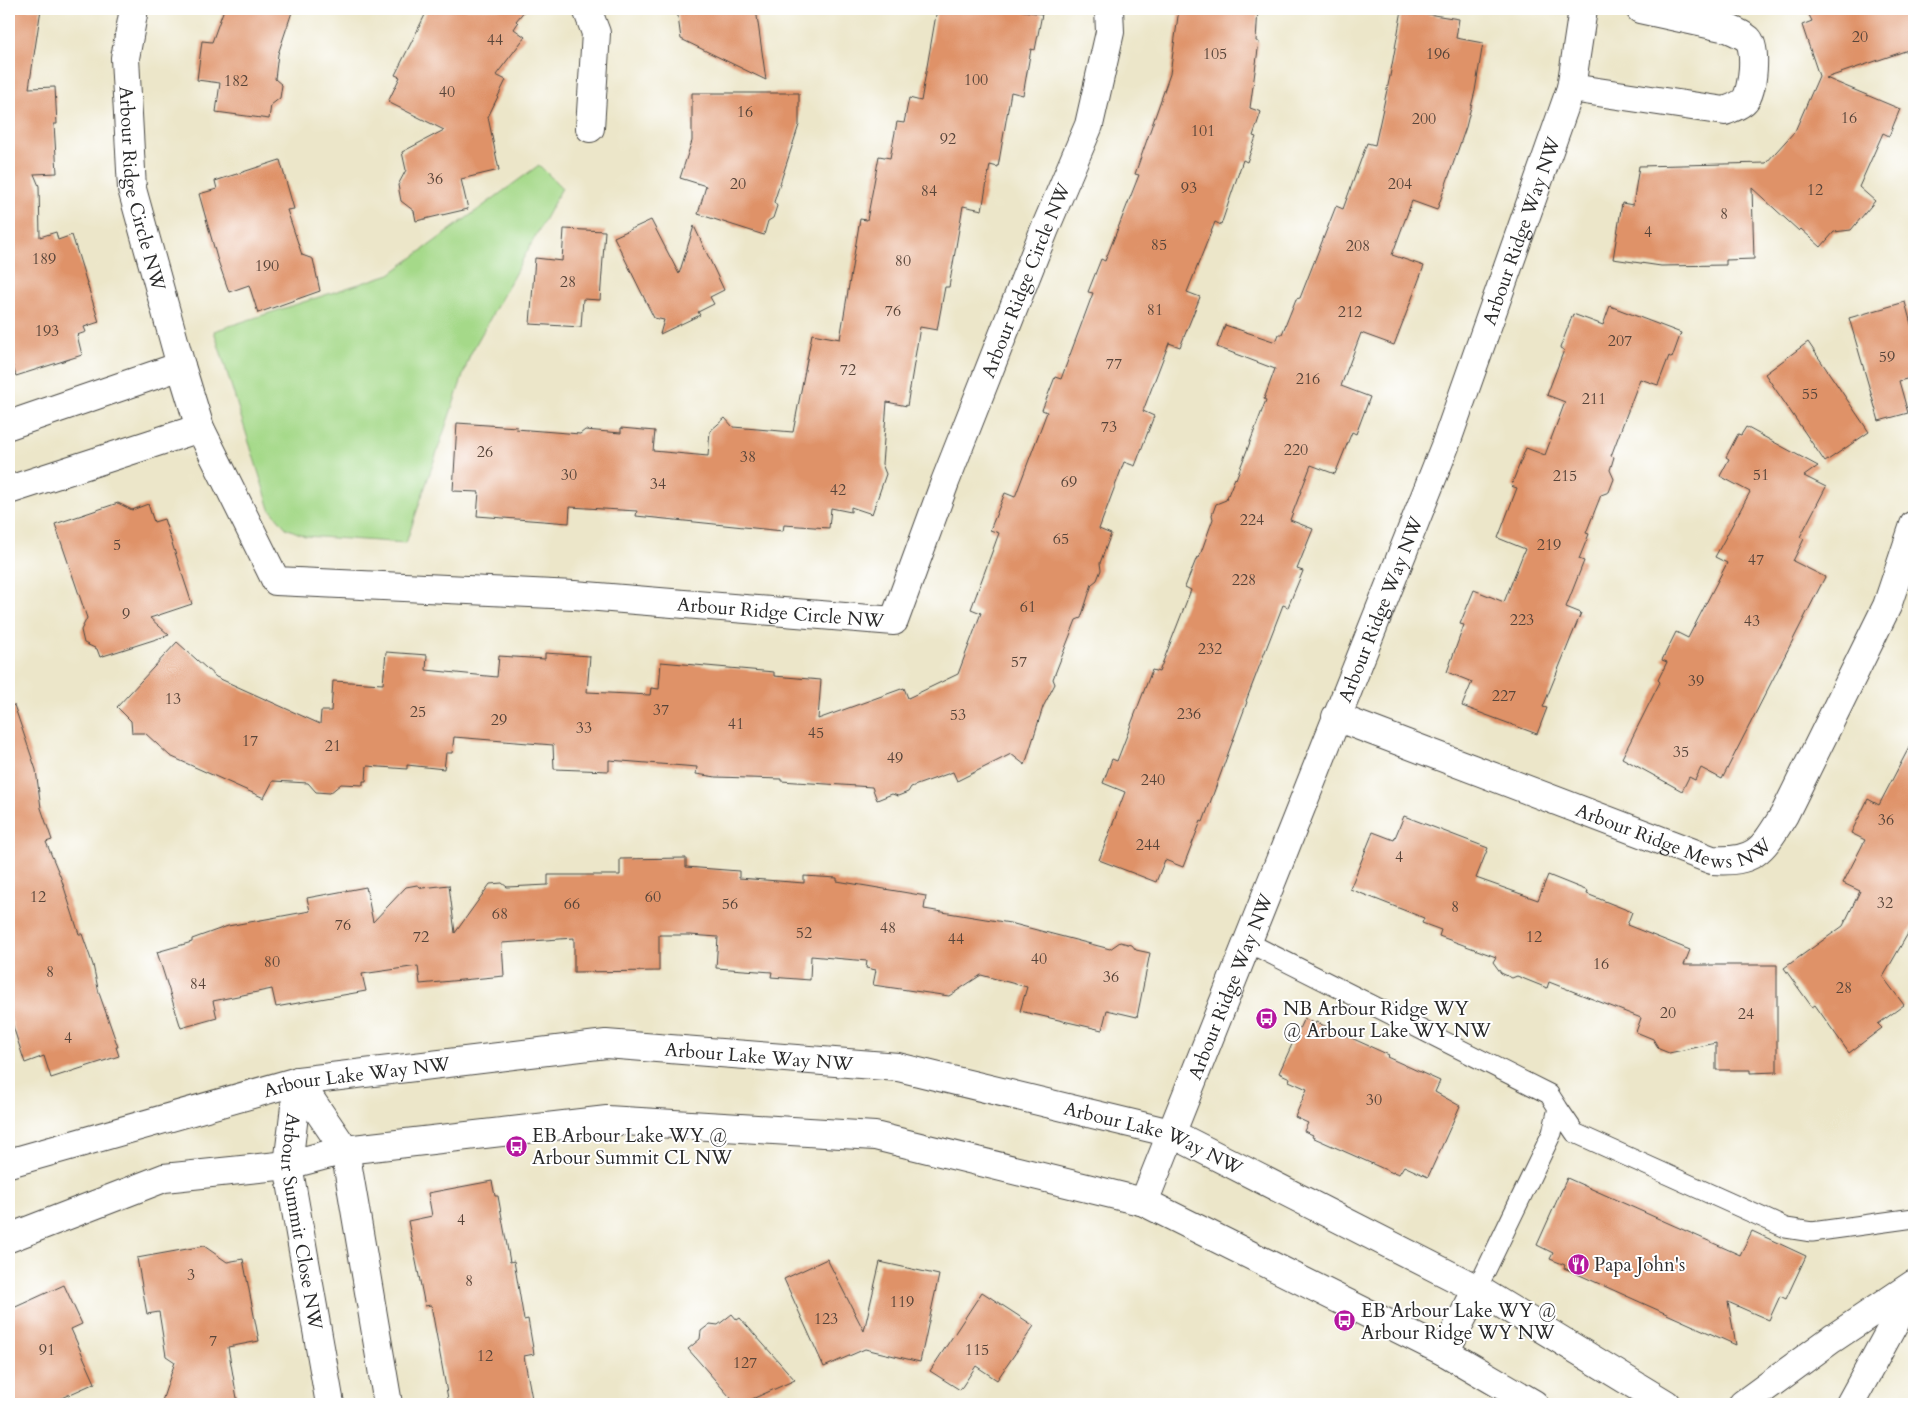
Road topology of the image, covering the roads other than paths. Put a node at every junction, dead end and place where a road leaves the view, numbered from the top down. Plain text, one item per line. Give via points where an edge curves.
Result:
1 (134, 9) edge
2 (588, 9) edge
3 (1109, 9) edge
4 (1584, 9) edge
5 (1640, 9) edge
6 (1571, 88) junction
7 (590, 128) dead end
8 (181, 366) junction
9 (9, 424) edge
10 (200, 428) junction
11 (9, 490) edge
12 (1914, 525) edge
13 (1336, 717) junction
14 (1247, 942) junction
15 (298, 1081) junction
16 (1558, 1108) junction
17 (1171, 1133) junction
18 (345, 1150) junction
19 (9, 1163) edge
20 (288, 1165) junction
21 (1144, 1202) junction
22 (1914, 1218) edge
23 (9, 1238) edge
24 (1914, 1285) edge
25 (1477, 1289) junction
26 (1445, 1352) junction
27 (330, 1404) edge
28 (388, 1404) edge
29 (1534, 1404) edge
30 (1666, 1404) edge
31 (1743, 1404) edge
32 (1850, 1404) edge

1 - 8 street, Arbour Ridge Circle NW via 124,58 132,189
2 - 7 street via 596,33
3 - 10 street, Arbour Ridge Circle NW via 1110,32 1089,125 952,464 894,621 574,595 276,581
4 - 6 street, Arbour Ridge Way NW
5 - 6 street via 1727,28 1749,40 1753,49 1752,75 1745,101 1725,111
6 - 13 street, Arbour Ridge Way NW via 1445,446
8 - 9 street
8 - 10 street, Arbour Ridge Circle NW
10 - 11 street
12 - 13 street, Arbour Ridge Mews NW via 1887,606 1784,815 1763,847 1748,856 1732,861 1712,860
13 - 14 street, Arbour Ridge Way NW
14 - 16 lane via 1549,1094
14 - 17 street, Arbour Ridge Way NW
15 - 17 street, Arbour Lake Way NW via 606,1044 898,1067
15 - 18 street, Arbour Summit Close NW
15 - 19 street, Arbour Lake Way NW
15 - 20 street, Arbour Summit Close NW
16 - 22 lane via 1575,1133 1786,1228 1812,1232
16 - 25 lane via 1552,1133
17 - 21 street, Arbour Ridge Way NW
17 - 25 street, Arbour Lake Way NW
18 - 20 street
18 - 21 street via 607,1120 875,1136
18 - 28 street, Arbour Summit Close NW
20 - 23 street via 164,1178
20 - 27 street, Arbour Summit Close NW
21 - 26 street
24 - 31 street via 1832,1339
24 - 32 street
25 - 26 street
25 - 30 street, Arbour Lake Way NW
26 - 29 street

